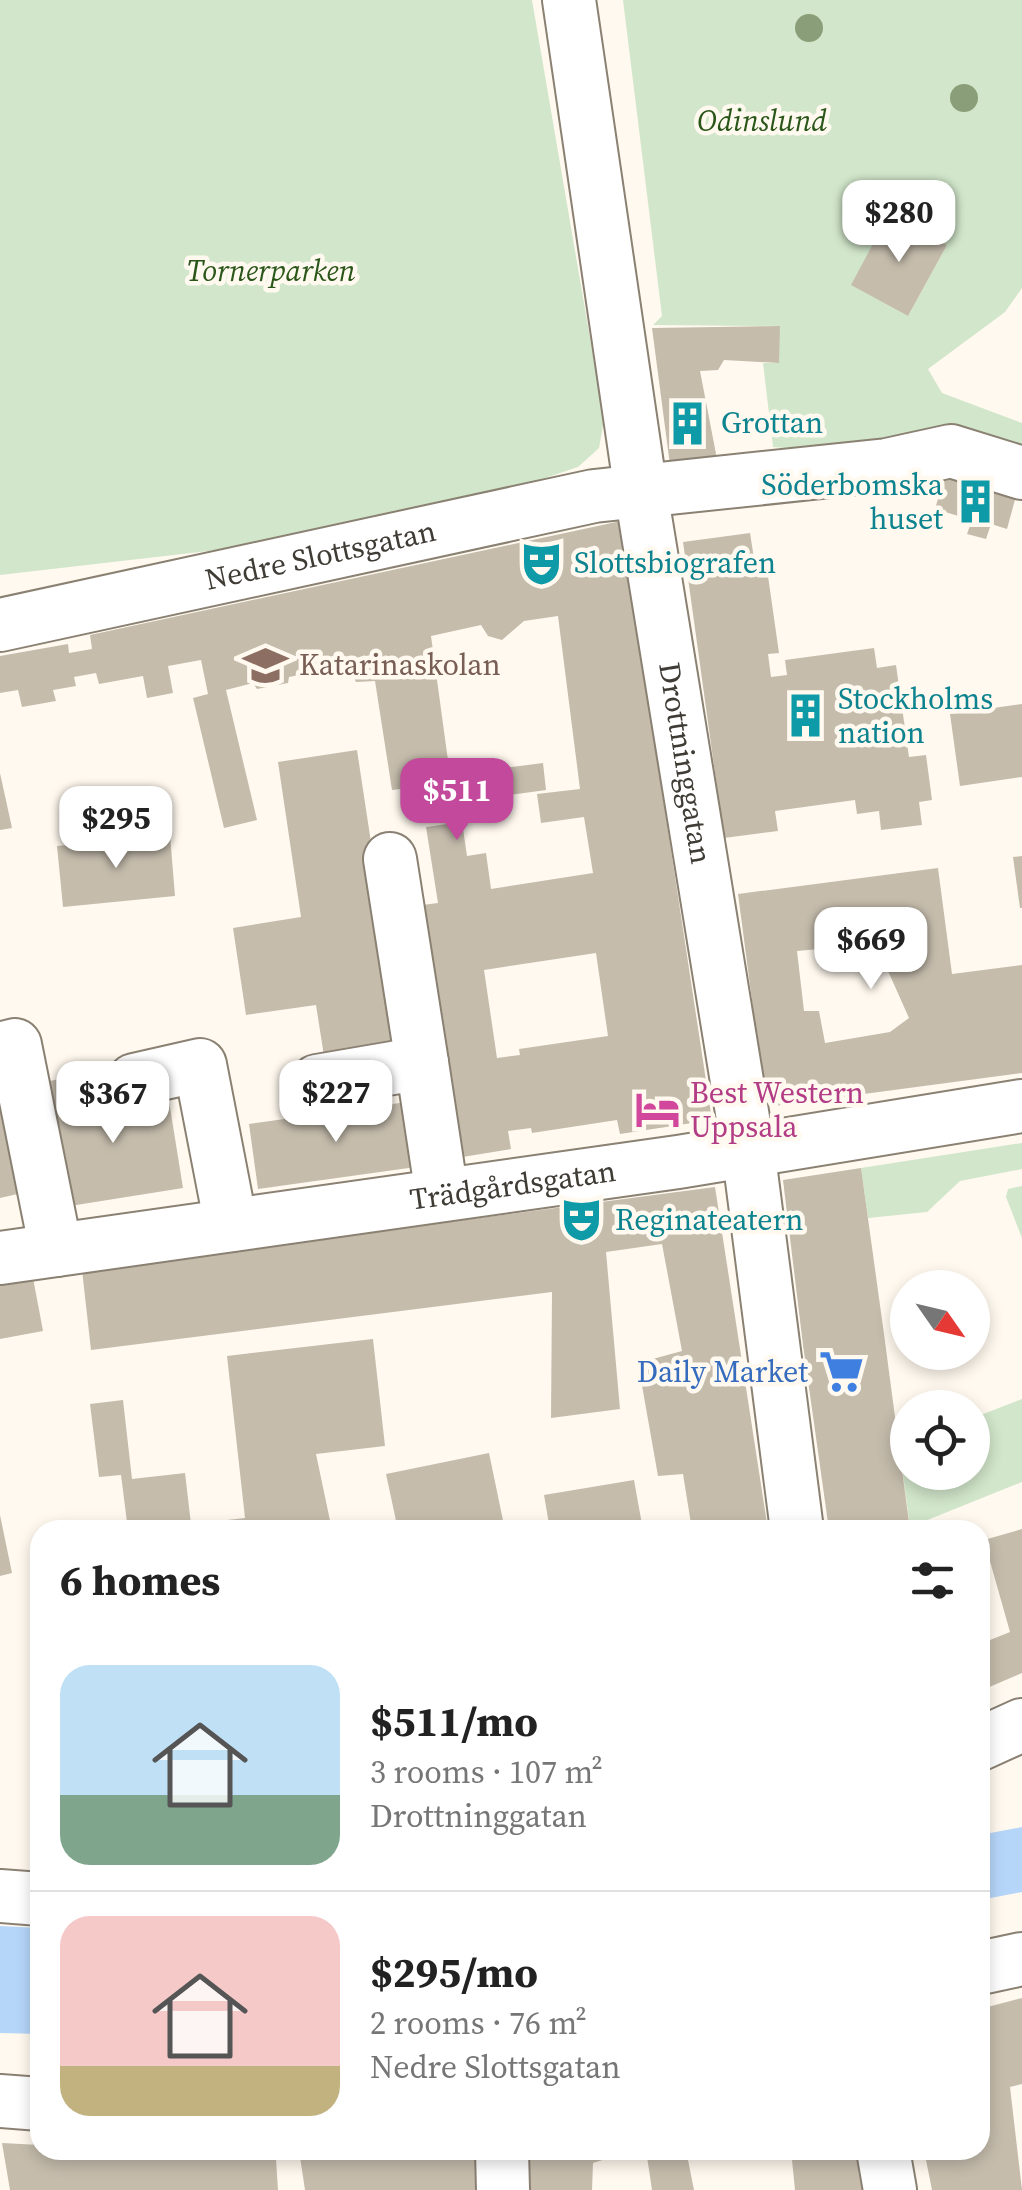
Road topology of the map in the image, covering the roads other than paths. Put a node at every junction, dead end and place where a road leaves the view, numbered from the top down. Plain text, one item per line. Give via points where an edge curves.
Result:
1 (570, 0) edge
2 (1022, 473) edge
3 (641, 492) junction
4 (0, 626) edge
5 (390, 859) dead end
6 (0, 1049) edge
7 (422, 1063) junction
8 (134, 1080) dead end
9 (317, 1080) dead end
10 (1022, 1106) edge
11 (748, 1149) junction
12 (442, 1195) junction
13 (231, 1225) junction
14 (56, 1250) junction
15 (0, 1258) edge
16 (796, 1520) edge
17 (1022, 1726) edge
18 (990, 1740) edge
19 (0, 1896) edge
20 (30, 1898) edge
21 (1022, 1959) edge
22 (990, 1966) edge
23 (0, 2100) edge
24 (30, 2103) edge
25 (502, 2160) edge
26 (885, 2160) edge
27 (503, 2190) edge
28 (890, 2190) edge

1 - 3 street, Drottninggatan
2 - 3 street, Nedre Slottsgatan via 951,451 888,465
3 - 4 street, Nedre Slottsgatan via 594,496
3 - 11 street, Drottninggatan
5 - 7 street
6 - 14 street via 15,1046
7 - 9 street
7 - 12 street
8 - 13 street via 200,1065
10 - 11 street, Trädgårdsgatan
11 - 12 street, Trädgårdsgatan
11 - 16 street, Drottninggatan
12 - 13 street, Trädgårdsgatan
13 - 14 street, Trädgårdsgatan
14 - 15 street, Trädgårdsgatan
17 - 18 street
19 - 20 street
21 - 22 street
23 - 24 street
25 - 27 street
26 - 28 street

